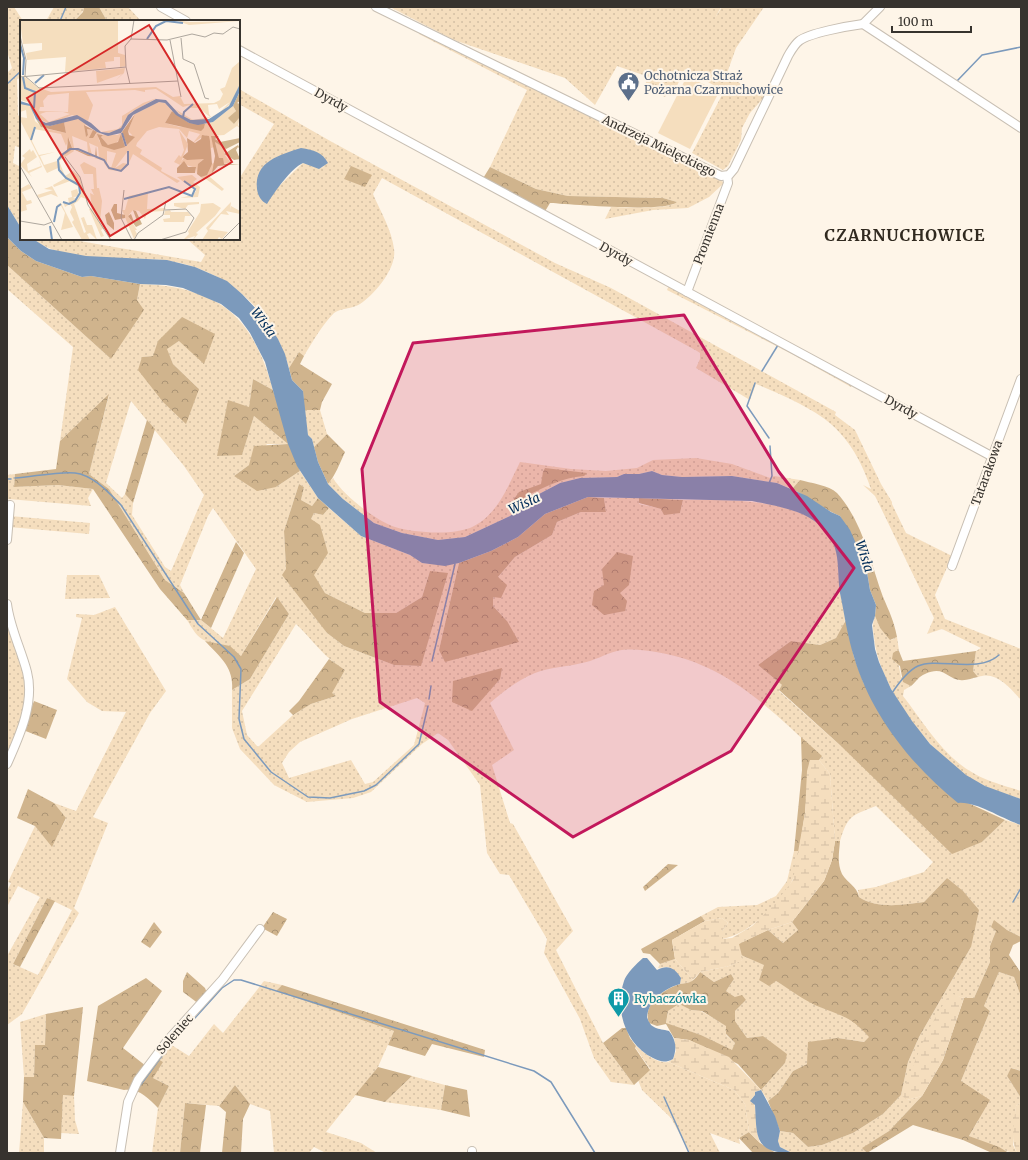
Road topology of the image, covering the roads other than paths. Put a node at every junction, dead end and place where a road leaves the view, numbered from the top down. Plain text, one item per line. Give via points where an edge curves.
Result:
1 (161, 7) edge
2 (376, 7) edge
3 (880, 7) edge
4 (184, 20) edge
5 (862, 24) junction
6 (240, 51) edge
7 (1021, 128) edge
8 (727, 176) junction
9 (687, 292) junction
10 (1021, 379) edge
11 (993, 457) junction
12 (10, 505) dead end
13 (7, 540) edge
14 (952, 566) dead end
15 (7, 604) edge
16 (7, 764) edge
17 (260, 929) dead end
18 (120, 1153) edge

1 - 4 street
2 - 8 street, Andrzeja Mielęckiego via 719,175
3 - 5 street
5 - 7 street
5 - 8 street, Andrzeja Mielęckiego via 807,36 796,43 734,169
6 - 9 street, Dyrdy
8 - 9 street, Promienna via 728,183
9 - 11 street, Dyrdy
10 - 11 street, Tatarakowa
11 - 14 street, Tatarakowa
12 - 13 street
15 - 16 street via 29,687 26,715
17 - 18 street, Soleniec via 223,979 168,1040 138,1080 128,1102

